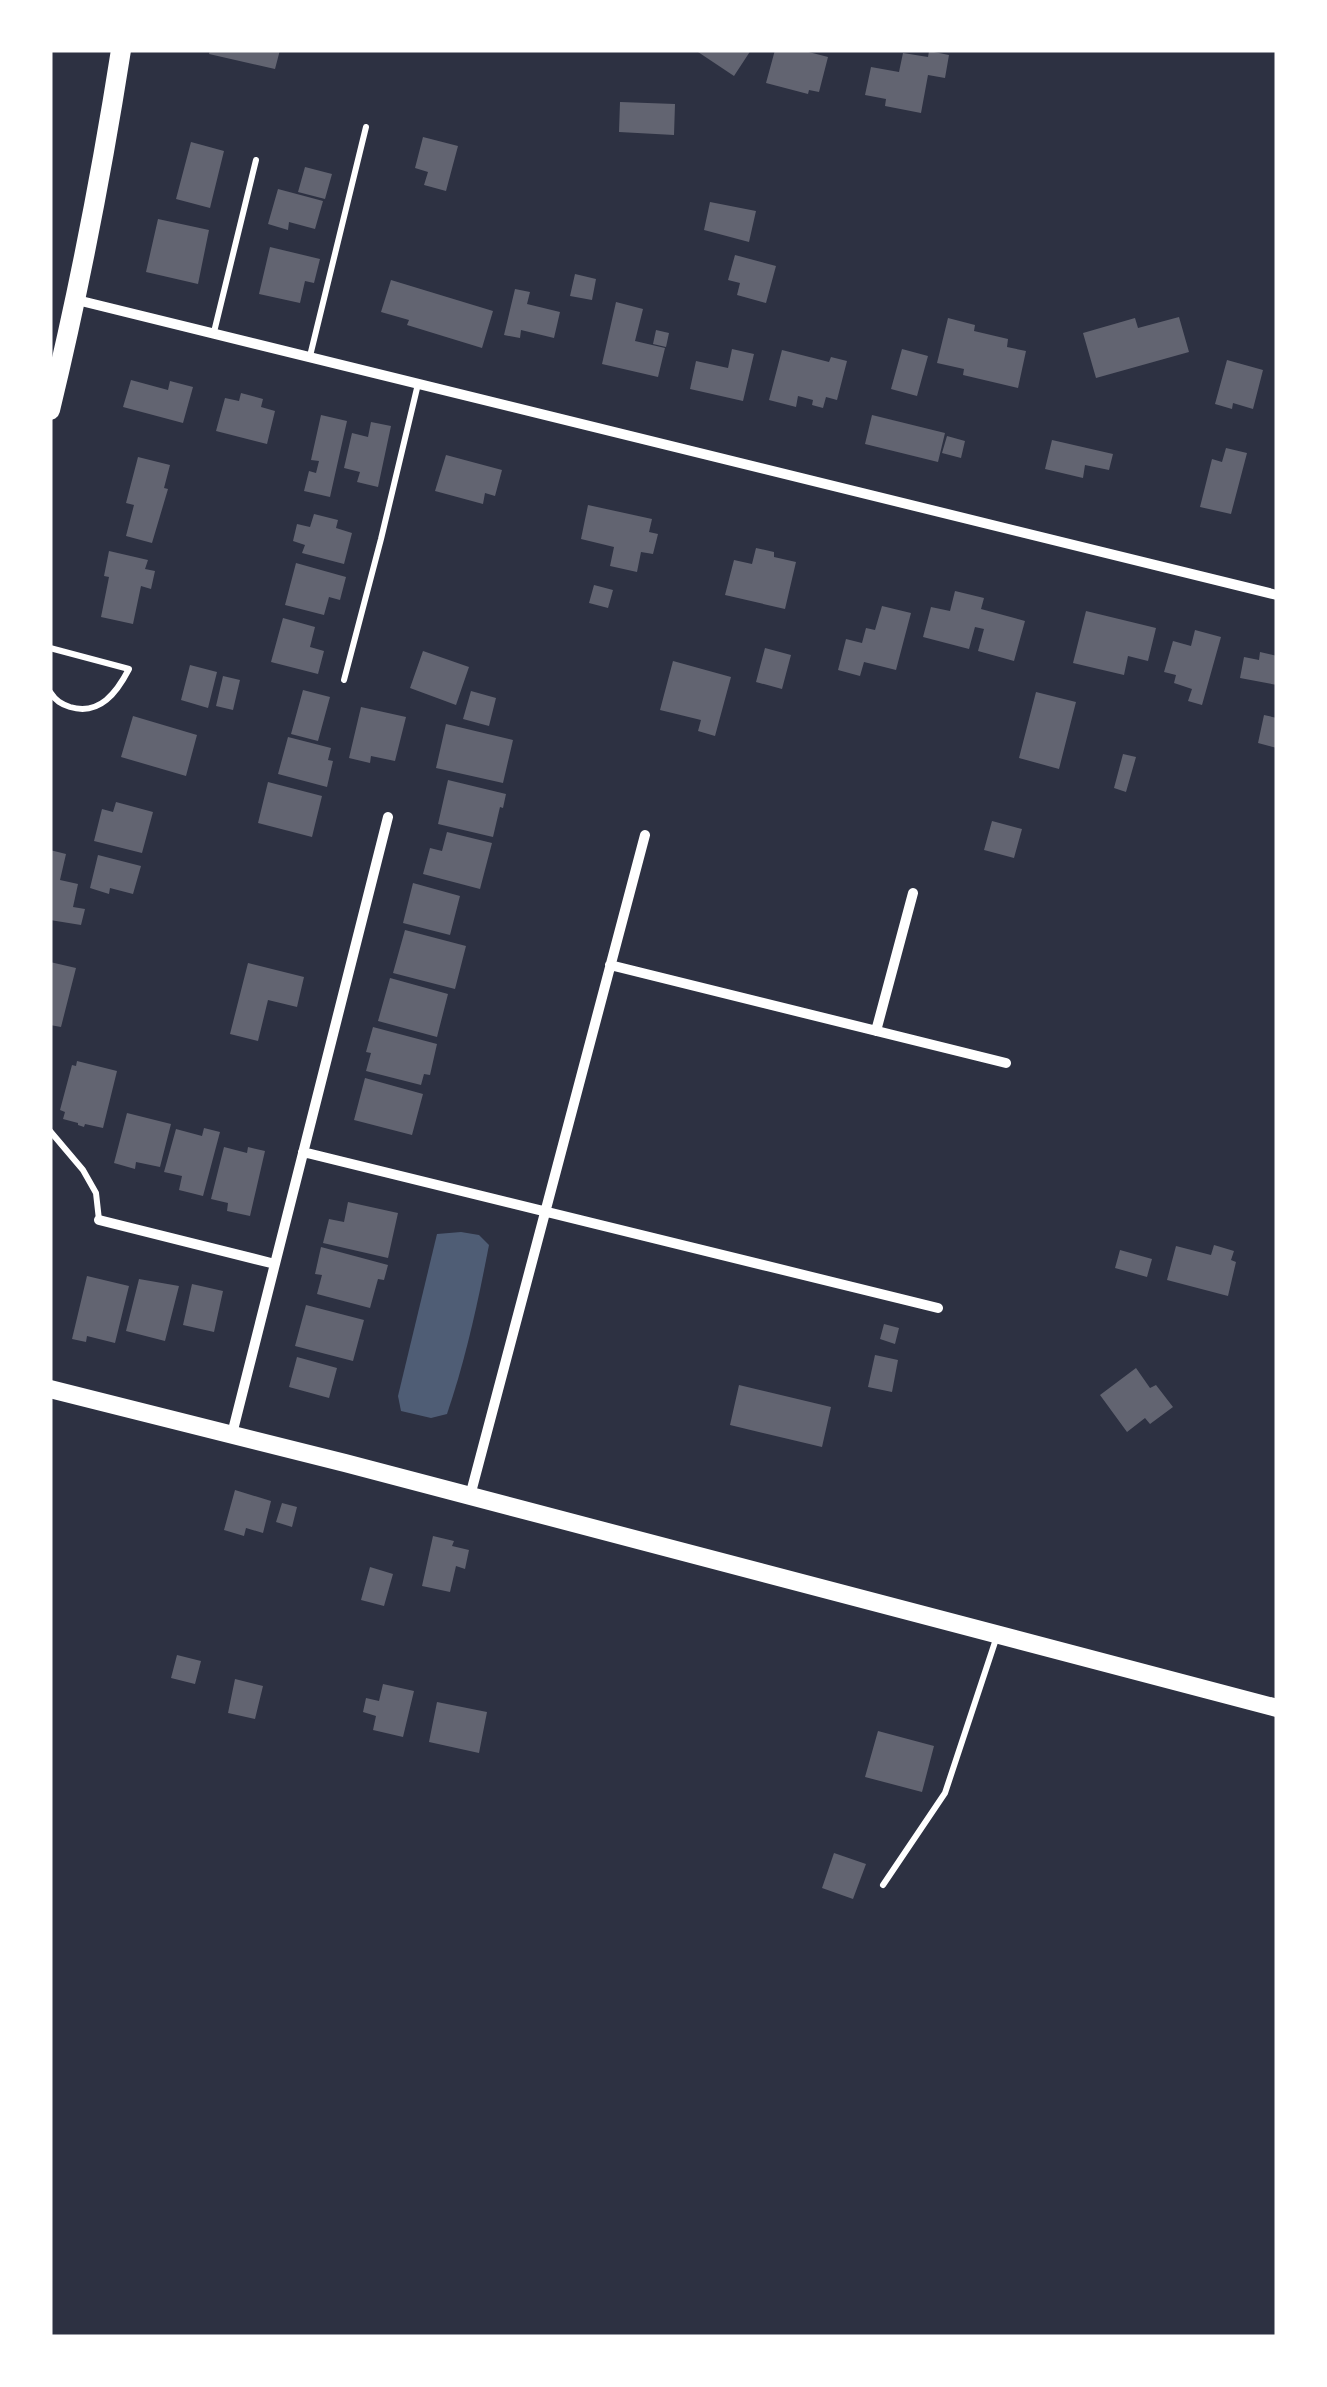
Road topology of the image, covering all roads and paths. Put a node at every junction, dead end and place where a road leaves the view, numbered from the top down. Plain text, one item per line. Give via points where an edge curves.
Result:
1 (121, 50) edge
2 (366, 127) dead end
3 (256, 160) dead end
4 (77, 300) junction
5 (214, 334) junction
6 (310, 358) junction
7 (418, 384) junction
8 (50, 410) edge
9 (1277, 595) edge
10 (50, 648) edge
11 (344, 680) dead end
12 (50, 692) edge
13 (388, 817) dead end
14 (645, 836) dead end
15 (913, 892) dead end
16 (610, 966) junction
17 (876, 1031) junction
18 (1006, 1063) dead end
19 (50, 1131) edge
20 (303, 1152) junction
21 (545, 1212) junction
22 (100, 1220) joint
23 (275, 1264) junction
24 (938, 1308) dead end
25 (50, 1389) edge
26 (232, 1434) junction
27 (470, 1496) junction
28 (997, 1635) junction
29 (1277, 1708) edge
30 (883, 1885) dead end

1 - 4 main road
2 - 6 lane
3 - 5 lane
4 - 5 street
4 - 8 main road
5 - 6 street
6 - 7 street
7 - 9 street
7 - 11 lane
10 - 12 lane via 129,669 100,706 66,706
13 - 20 street
14 - 16 street
15 - 17 street
16 - 17 street
16 - 21 street
17 - 18 street
19 - 22 lane via 96,1193
20 - 21 street
20 - 23 street
21 - 24 street
21 - 27 street
22 - 23 street
23 - 26 street
25 - 26 street
26 - 27 street
27 - 28 street
28 - 29 street
28 - 30 lane via 945,1793

